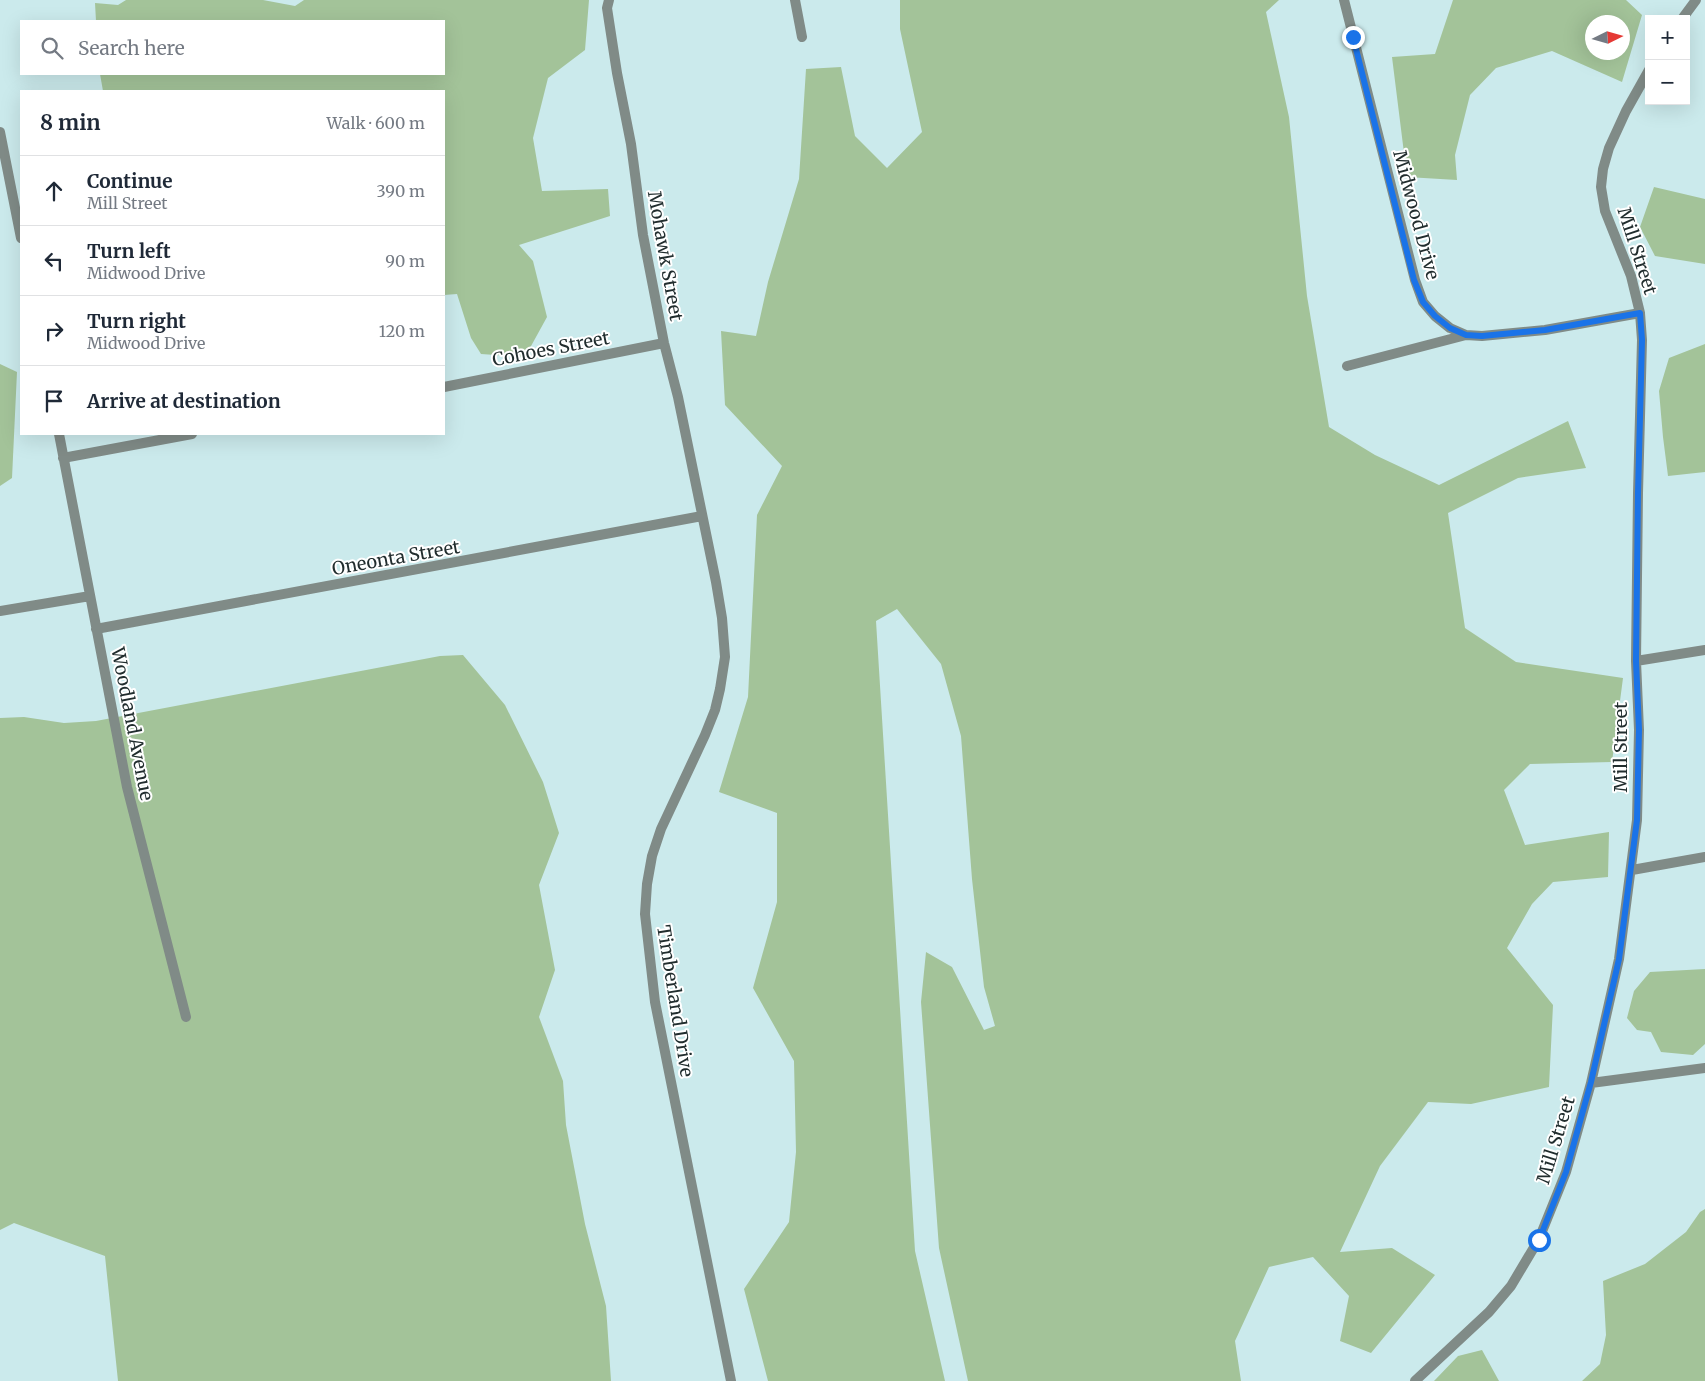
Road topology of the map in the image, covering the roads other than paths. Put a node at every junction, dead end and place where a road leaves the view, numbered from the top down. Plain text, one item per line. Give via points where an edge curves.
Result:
1 (609, 0) edge
2 (795, 0) edge
3 (1344, 0) edge
4 (1696, 0) edge
5 (1685, 15) edge
6 (802, 37) dead end
7 (1645, 77) edge
8 (0, 132) edge
9 (17, 191) edge
10 (20, 226) edge
11 (1640, 313) junction
12 (1466, 335) junction
13 (664, 343) junction
14 (1347, 366) dead end
15 (445, 387) edge
16 (59, 435) edge
17 (187, 435) edge
18 (63, 458) junction
19 (702, 516) junction
20 (90, 596) junction
21 (0, 611) edge
22 (96, 630) junction
23 (1705, 650) edge
24 (1636, 661) junction
25 (1705, 857) edge
26 (1632, 870) junction
27 (186, 1017) dead end
28 (1705, 1068) edge
29 (1591, 1082) junction
30 (731, 1381) edge
31 (1415, 1381) edge

1 - 13 street, Mohawk Street via 607,8 617,73
2 - 6 street
3 - 12 street, Midwood Drive via 1414,280 1423,302 1435,316
4 - 5 street
7 - 11 street, Mill Street via 1609,148 1601,187 1605,211 1631,276
8 - 9 street
9 - 10 street
11 - 12 street, Midwood Drive via 1545,330
11 - 24 street, Mill Street
12 - 14 street
13 - 15 street, Cohoes Street
13 - 19 street, Mohawk Street
16 - 18 street, Woodland Avenue
17 - 18 street
18 - 20 street, Woodland Avenue
19 - 22 street, Oneonta Street
19 - 30 street, Timberland Drive via 722,618 725,657 721,685 705,735 661,829 648,874 644,914 655,1002
20 - 21 street
20 - 22 street, Woodland Avenue
22 - 27 street, Woodland Avenue via 130,800
23 - 24 street
24 - 26 street, Mill Street via 1639,740
25 - 26 street
26 - 29 street, Mill Street via 1619,959
28 - 29 street
29 - 31 street, Mill Street via 1566,1172 1539,1240 1511,1286 1489,1312

